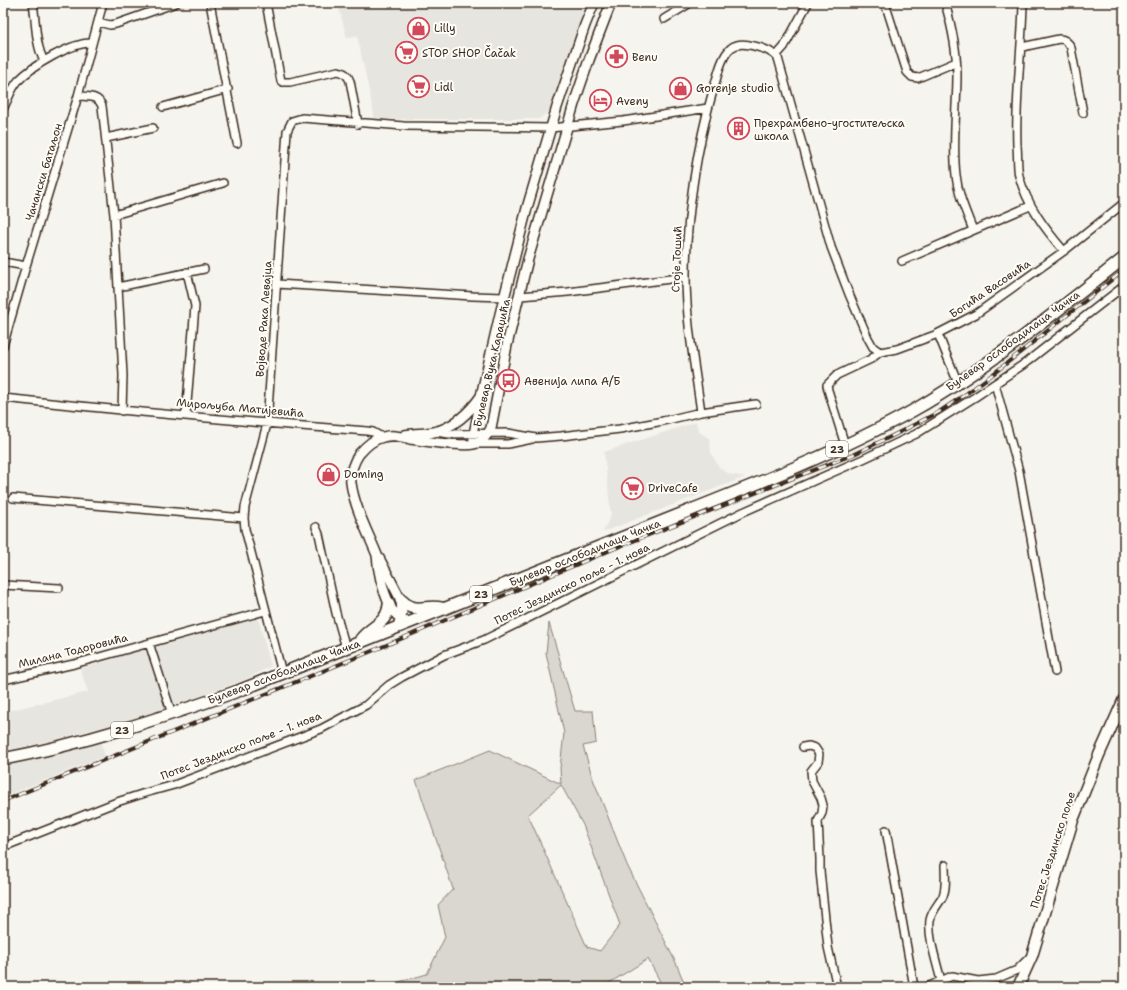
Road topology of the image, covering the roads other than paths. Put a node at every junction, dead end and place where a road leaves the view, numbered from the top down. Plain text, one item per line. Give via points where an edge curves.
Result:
1 (33, 3) edge
2 (103, 3) edge
3 (176, 3) edge
4 (210, 3) edge
5 (266, 3) edge
6 (594, 3) edge
7 (611, 3) edge
8 (688, 3) edge
9 (808, 3) edge
10 (885, 3) edge
11 (946, 3) edge
12 (1023, 3) edge
13 (664, 19) dead end
14 (98, 22) junction
15 (92, 43) junction
16 (1022, 47) junction
17 (776, 56) junction
18 (44, 60) junction
19 (956, 62) junction
20 (228, 89) junction
21 (78, 96) junction
22 (163, 108) dead end
23 (708, 108) junction
24 (3, 109) edge
25 (1083, 113) dead end
26 (358, 124) junction
27 (568, 126) junction
28 (152, 128) dead end
29 (550, 128) junction
30 (106, 138) junction
31 (237, 143) dead end
32 (223, 183) dead end
33 (1124, 204) edge
34 (1030, 206) junction
35 (114, 215) junction
36 (974, 230) junction
37 (1064, 251) junction
38 (1124, 258) edge
39 (902, 261) dead end
40 (3, 262) edge
41 (26, 266) junction
42 (204, 269) dead end
43 (187, 272) junction
44 (686, 277) junction
45 (277, 284) junction
46 (1124, 286) edge
47 (118, 287) junction
48 (520, 296) junction
49 (504, 297) junction
50 (938, 334) junction
51 (3, 346) edge
52 (880, 352) junction
53 (958, 382) junction
54 (995, 384) junction
55 (481, 396) junction
56 (3, 398) edge
57 (756, 404) dead end
58 (122, 410) junction
59 (702, 412) junction
60 (186, 416) junction
61 (267, 424) junction
62 (435, 432) junction
63 (489, 433) junction
64 (473, 434) junction
65 (400, 436) junction
66 (382, 437) junction
67 (536, 438) junction
68 (473, 444) junction
69 (845, 445) junction
70 (13, 498) dead end
71 (244, 518) junction
72 (316, 527) dead end
73 (377, 555) junction
74 (3, 585) edge
75 (59, 588) dead end
76 (401, 600) junction
77 (389, 605) junction
78 (444, 609) junction
79 (265, 610) junction
80 (402, 623) junction
81 (149, 643) junction
82 (358, 643) junction
83 (346, 648) junction
84 (1055, 672) dead end
85 (282, 673) junction
86 (3, 680) edge
87 (1124, 699) edge
88 (172, 714) junction
89 (803, 747) dead end
90 (3, 759) edge
91 (886, 830) dead end
92 (3, 847) edge
93 (945, 865) dead end
94 (1032, 956) junction
95 (940, 981) junction
96 (837, 987) edge
97 (914, 987) edge
98 (927, 987) edge
99 (1018, 987) edge

1 - 18 street via 40,54
2 - 14 street, Чачански батаљон
3 - 14 street via 116,24
4 - 20 street
5 - 26 street via 281,81 290,82 342,71 349,77
6 - 29 street, Булевар Вука Караџића
7 - 27 street, Булевар Вука Караџића
8 - 13 street
9 - 17 street via 784,47
10 - 19 street via 907,72 912,78 918,78
11 - 19 street
12 - 16 street
14 - 15 street, Чачански батаљон
15 - 18 street via 78,44
15 - 21 street, Чачански батаљон
16 - 25 street via 1059,39 1069,44
16 - 34 street via 1016,118 1019,175
17 - 23 street, Стоје Тошић via 760,47 737,45 732,48 726,56
17 - 52 street via 782,67 831,247 868,338 873,347
18 - 24 street via 17,82
19 - 36 street via 956,176 961,200
20 - 22 street
20 - 31 street
21 - 30 street via 94,97 101,102
21 - 41 street, Чачански батаљон
23 - 27 street via 623,121
23 - 44 street, Стоје Тошић via 690,211
26 - 29 street
26 - 45 street, Војводе Рака Левајца via 302,118 292,121 287,131
27 - 29 street
27 - 48 street, Булевар Вука Караџића via 530,252
28 - 30 street
29 - 49 street, Булевар Вука Караџића
30 - 35 street
32 - 35 street
33 - 37 street, Богића Васовића
34 - 36 street
34 - 37 street
35 - 47 street
36 - 39 street
37 - 50 street, Богића Васовића via 976,314
38 - 53 main road, Булевар ослободилаца Чачка / 23 via 1027,333
40 - 41 street
41 - 51 street, Чачански батаљон
42 - 43 street
43 - 47 street
43 - 60 street via 195,306
44 - 48 street
44 - 59 street, Стоје Тошић via 690,343
45 - 49 street
45 - 61 street, Војводе Рака Левајца
46 - 54 street, Потес Јездинско поље - 1. нова
47 - 58 street via 123,375
48 - 63 street, Булевар Вука Караџића
49 - 55 street, Булевар Вука Караџића
50 - 52 street, Богића Васовића via 897,349
50 - 53 street
52 - 69 street, Богића Васовића via 837,375 827,385
53 - 69 main road, Булевар ослободилаца Чачка / 23 via 892,422
54 - 84 street via 1019,471
54 - 92 street, Потес Јездинско поље - 1. нова via 916,434 743,512 484,640 444,655 402,677 366,705 321,729 174,785 117,802
55 - 62 street via 474,406 453,424
55 - 64 street, Булевар Вука Караџића
56 - 58 street, Мирољуба Матијевића
57 - 59 street
58 - 60 street, Мирољуба Матијевића
59 - 67 street via 620,429
60 - 61 street, Мирољуба Матијевића
61 - 66 street, Мирољуба Матијевића via 367,431
61 - 71 street, Војводе Рака Левајца
62 - 64 street
62 - 65 street
63 - 64 street
63 - 67 street via 508,433
63 - 68 street, Булевар Вука Караџића
64 - 68 street, Булевар Вука Караџића
65 - 66 street, Мирољуба Матијевића
65 - 68 street, Мирољуба Матијевића via 440,443
66 - 73 street via 369,444 358,456 352,467 351,479
67 - 68 street via 508,444
69 - 78 main road, Булевар ослободилаца Чачка / 23 via 736,492
70 - 71 street
71 - 79 street, Војводе Рака Левајца
72 - 83 street
73 - 76 street
73 - 77 street via 377,565
74 - 75 street
76 - 78 main road via 412,608
76 - 80 street
77 - 80 street
77 - 82 main road via 384,620 366,633
78 - 80 main road, Булевар ослободилаца Чачка / 23
79 - 81 street, Милана Тодоровића
79 - 85 street, Војводе Рака Левајца
80 - 82 main road, Булевар ослободилаца Чачка / 23
81 - 86 street, Милана Тодоровића
81 - 88 street
82 - 83 main road, Булевар ослободилаца Чачка / 23
83 - 85 main road, Булевар ослободилаца Чачка / 23
85 - 88 main road, Булевар ослободилаца Чачка / 23
87 - 94 main road, Потес Јездинско поље via 1073,820
88 - 90 main road, Булевар ослободилаца Чачка / 23 via 114,732
89 - 96 street via 815,748 819,754 818,762 811,771 812,781 823,805 818,821 820,872 828,947
91 - 97 street
93 - 95 street via 945,891 930,922 930,934
94 - 95 street via 1017,970 996,979 978,981 952,976
94 - 99 main road, Потес Јездинско поље
95 - 98 street

